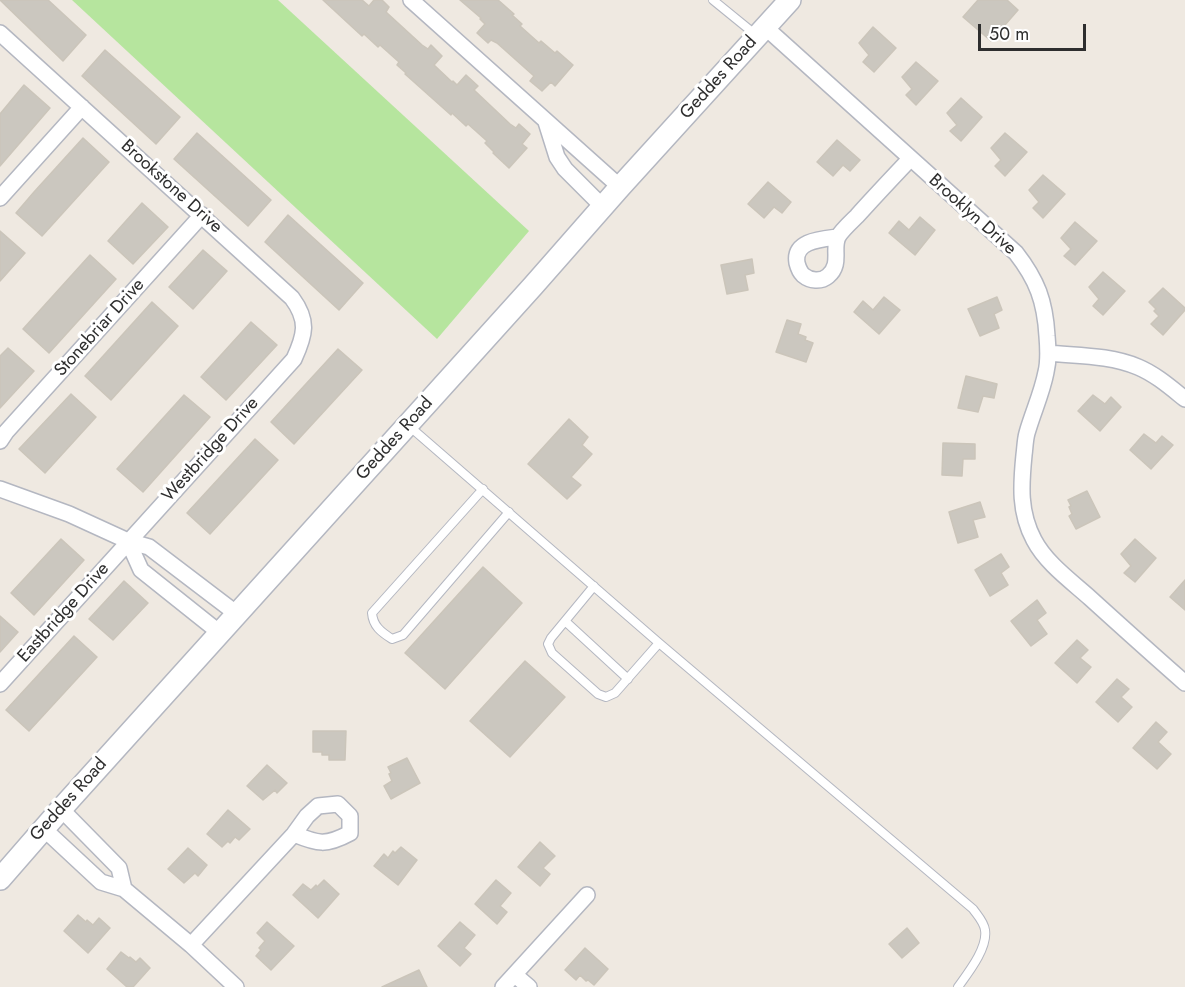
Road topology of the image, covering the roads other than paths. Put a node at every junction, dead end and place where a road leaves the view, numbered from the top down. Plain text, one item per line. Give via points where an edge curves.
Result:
1 (411, 0) edge
2 (713, 0) edge
3 (790, 0) edge
4 (761, 31) junction
5 (0, 33) edge
6 (82, 107) junction
7 (546, 122) junction
8 (910, 159) junction
9 (620, 187) junction
10 (0, 198) edge
11 (602, 206) junction
12 (202, 216) junction
13 (838, 237) dead end
14 (1048, 353) junction
15 (294, 358) joint
16 (1185, 399) edge
17 (408, 425) junction
18 (0, 441) edge
19 (0, 489) edge
20 (483, 489) junction
21 (509, 512) junction
22 (128, 541) junction
23 (594, 586) junction
24 (237, 614) junction
25 (565, 621) junction
26 (220, 633) junction
27 (659, 643) junction
28 (628, 679) junction
29 (1185, 683) edge
30 (0, 684) edge
31 (61, 809) junction
32 (44, 829) junction
33 (294, 834) dead end
34 (0, 879) edge
35 (124, 889) junction
36 (586, 895) dead end
37 (190, 945) junction
38 (515, 975) junction
39 (236, 987) edge
40 (503, 987) edge
41 (529, 987) edge
42 (958, 987) edge

1 - 7 street
2 - 4 lane
3 - 4 main road, Geddes Road
4 - 8 street, Brooklyn Drive
4 - 9 main road, Geddes Road
5 - 6 street, Brookstone Drive
6 - 10 street
6 - 12 street, Brookstone Drive
7 - 9 street
7 - 11 street via 557,157
8 - 13 street
8 - 14 street, Brooklyn Drive via 1016,253 1028,269 1043,303
9 - 11 main road, Geddes Road
11 - 17 main road, Geddes Road
12 - 15 street, Brookstone Drive via 297,305 304,328
12 - 18 street, Stonebriar Drive
14 - 16 street via 1104,358 1138,367
14 - 29 street, Brooklyn Drive via 1047,371 1027,434 1021,480 1025,519 1034,541 1059,570
15 - 22 street, Westbridge Drive
17 - 20 lane
17 - 24 main road, Geddes Road
19 - 22 street
20 - 21 lane
20 - 21 lane via 372,613 372,621 381,632 392,639 402,635
21 - 23 lane
22 - 24 street via 149,547
22 - 26 street via 141,570
22 - 30 street, Eastbridge Drive
23 - 25 lane
23 - 27 lane
24 - 26 main road, Geddes Road
25 - 28 lane
25 - 28 lane via 548,644 560,660 606,697
26 - 31 main road, Geddes Road
27 - 28 lane
27 - 42 lane via 973,909 986,932 983,948
31 - 32 main road, Geddes Road
31 - 35 street via 119,868
32 - 34 main road, Geddes Road
32 - 35 street via 100,882
33 - 37 street
35 - 37 street
36 - 38 street
37 - 39 street
38 - 40 street
38 - 41 street

